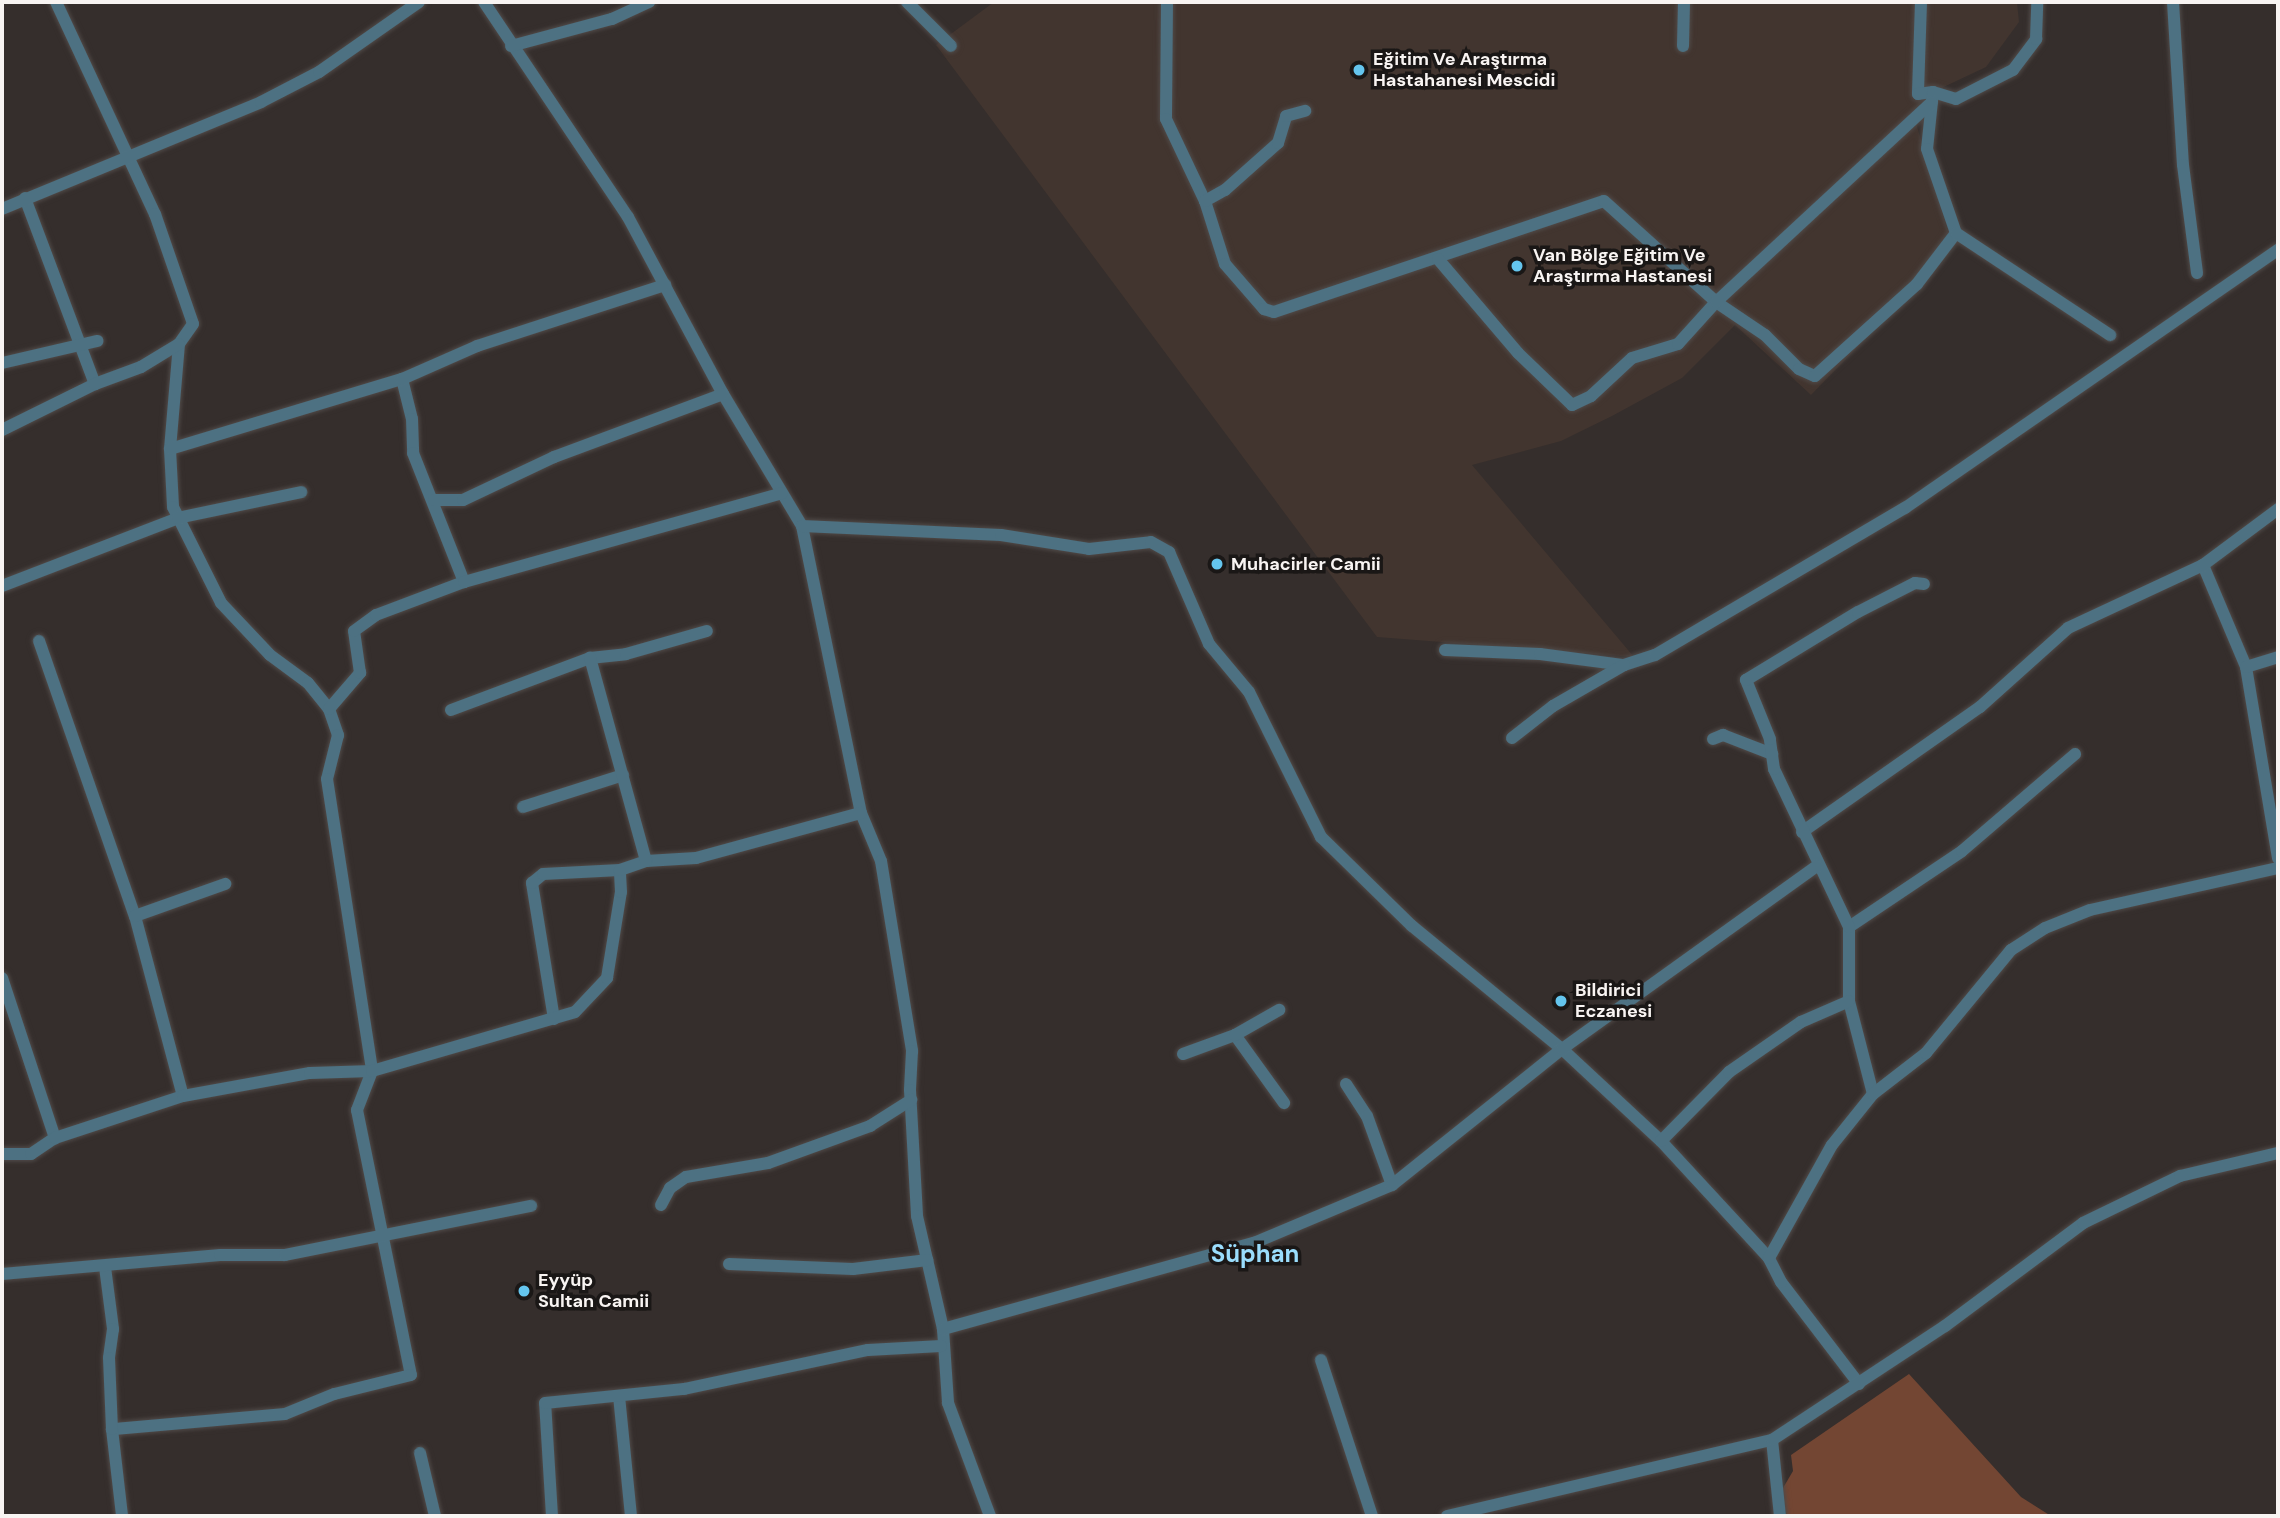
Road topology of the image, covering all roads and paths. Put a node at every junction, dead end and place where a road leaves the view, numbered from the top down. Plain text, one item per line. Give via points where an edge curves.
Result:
1 (55, 2) edge
2 (419, 2) edge
3 (484, 2) edge
4 (649, 2) edge
5 (907, 2) edge
6 (1167, 2) edge
7 (1684, 2) edge
8 (1921, 2) edge
9 (2037, 2) edge
10 (2173, 2) edge
11 (511, 46) junction
12 (951, 46) dead end
13 (1683, 46) dead end
14 (1932, 97) junction
15 (1305, 111) dead end
16 (127, 159) junction
17 (25, 198) junction
18 (1205, 201) junction
19 (2, 209) edge
20 (1956, 233) junction
21 (2278, 250) edge
22 (1438, 259) junction
23 (2197, 274) dead end
24 (664, 285) junction
25 (1716, 302) junction
26 (2110, 335) dead end
27 (97, 341) dead end
28 (179, 344) junction
29 (80, 348) junction
30 (2, 363) edge
31 (402, 379) junction
32 (95, 384) junction
33 (723, 394) junction
34 (2, 430) edge
35 (170, 449) junction
36 (301, 492) dead end
37 (782, 493) junction
38 (434, 500) junction
39 (2278, 509) edge
40 (178, 518) junction
41 (802, 526) junction
42 (2203, 565) junction
43 (464, 582) junction
44 (1924, 584) dead end
45 (2, 586) edge
46 (707, 631) dead end
47 (38, 641) dead end
48 (1445, 650) dead end
49 (2278, 657) edge
50 (590, 658) junction
51 (1624, 665) junction
52 (2246, 667) junction
53 (329, 709) junction
54 (450, 709) dead end
55 (1512, 738) dead end
56 (1713, 739) dead end
57 (1772, 754) junction
58 (2075, 754) dead end
59 (623, 775) junction
60 (523, 807) dead end
61 (861, 813) junction
62 (1802, 832) junction
63 (2278, 858) edge
64 (646, 861) junction
65 (1817, 866) junction
66 (2278, 868) edge
67 (620, 870) junction
68 (225, 884) dead end
69 (135, 916) junction
70 (1849, 927) junction
71 (2, 978) edge
72 (1849, 1001) junction
73 (1279, 1010) dead end
74 (554, 1019) junction
75 (1235, 1035) junction
76 (1562, 1049) junction
77 (1183, 1054) dead end
78 (372, 1071) junction
79 (1346, 1084) dead end
80 (1873, 1094) junction
81 (183, 1096) junction
82 (911, 1100) junction
83 (1284, 1103) dead end
84 (55, 1138) junction
85 (1661, 1141) junction
86 (2278, 1153) edge
87 (2, 1154) edge
88 (1392, 1185) junction
89 (661, 1205) dead end
90 (531, 1206) dead end
91 (379, 1235) junction
92 (1769, 1258) junction
93 (927, 1260) junction
94 (729, 1264) dead end
95 (105, 1267) junction
96 (2, 1275) edge
97 (943, 1329) junction
98 (941, 1346) junction
99 (1321, 1360) dead end
100 (1859, 1384) junction
101 (619, 1396) junction
102 (112, 1429) junction
103 (1772, 1440) junction
104 (420, 1453) dead end
105 (122, 1516) edge
106 (435, 1516) edge
107 (552, 1516) edge
108 (631, 1516) edge
109 (990, 1516) edge
110 (1372, 1516) edge
111 (1447, 1516) edge
112 (1780, 1516) edge

1 - 16 street
2 - 16 street via 319,72 261,103
3 - 11 street
4 - 11 street via 611,19
5 - 12 street
6 - 18 street via 1166,119
7 - 13 street
8 - 14 street via 1918,94
9 - 14 street via 2036,39 2013,70 1956,99
10 - 23 street via 2183,165
11 - 24 street via 607,183
14 - 20 street via 1927,149
14 - 25 street
15 - 18 street via 1286,116 1278,143
16 - 17 street
16 - 28 street via 185,293 193,324
17 - 19 street
17 - 29 street
18 - 22 street via 1225,264 1264,309 1274,312
20 - 25 street via 1917,284 1815,376 1799,369 1765,335
20 - 26 street
21 - 51 street via 1905,508 1655,655
22 - 25 street via 1604,201
22 - 25 street via 1518,353 1572,405 1591,397 1632,358 1678,344
24 - 31 street via 477,345
24 - 33 street
27 - 29 street
28 - 32 street via 141,367
28 - 35 street
29 - 30 street via 34,353
29 - 32 street
31 - 35 street
31 - 38 street via 412,419 413,453
32 - 34 street
33 - 37 street
33 - 38 street via 554,457 463,500
35 - 40 street via 173,507
36 - 40 street
37 - 41 street
37 - 43 street
38 - 43 street
39 - 42 street
40 - 45 street
40 - 53 street via 221,603 270,655 308,683
41 - 61 street
41 - 76 street via 1002,535 1089,549 1151,542 1169,552 1209,644 1249,692 1321,837 1412,926
42 - 52 street
42 - 62 street via 2068,628 1980,707
43 - 53 street via 376,615 354,631 360,673
44 - 57 street via 1915,583 1858,612 1746,680
46 - 50 street via 626,654
47 - 69 street
48 - 51 street via 1540,654
49 - 52 street
50 - 54 street
50 - 59 street
51 - 55 street via 1553,706
52 - 63 street
53 - 78 street via 338,735 327,779
56 - 57 street via 1723,734
57 - 62 street via 1774,769
58 - 70 street via 1962,851
59 - 60 street
59 - 64 street
61 - 64 street via 696,858
61 - 82 street via 881,860 912,1051
62 - 65 street
64 - 67 street
65 - 70 street
65 - 76 street
66 - 80 street via 2090,910 2045,928 2011,950 1926,1054
67 - 74 street via 621,892 607,978 575,1012
67 - 74 street via 543,874 533,883
68 - 69 street
69 - 81 street
70 - 72 street
71 - 84 street
72 - 80 street
72 - 85 street via 1801,1022 1729,1072
73 - 75 street
74 - 78 street
75 - 77 street
75 - 83 street
76 - 85 street
76 - 88 street
78 - 81 street via 310,1073
78 - 91 street via 356,1110
79 - 88 street via 1367,1116
80 - 92 street via 1832,1145
81 - 84 street
82 - 89 street via 870,1126 768,1163 686,1177 670,1188
82 - 93 street via 917,1216
84 - 87 street via 30,1154
85 - 92 street
86 - 100 street via 2180,1176 2083,1223
88 - 97 street via 1254,1243
90 - 91 street
91 - 95 street via 285,1255 220,1255
91 - 102 street via 411,1375 334,1394 285,1415
92 - 100 street via 1781,1282
93 - 94 street via 853,1269
93 - 97 street
95 - 96 street
95 - 102 street via 113,1329 109,1358
97 - 98 street
98 - 101 street via 868,1350 684,1389
98 - 109 street via 948,1403
99 - 110 street
100 - 103 street
101 - 107 street via 545,1403
101 - 108 street
102 - 105 street
103 - 111 street
103 - 112 street
104 - 106 street

